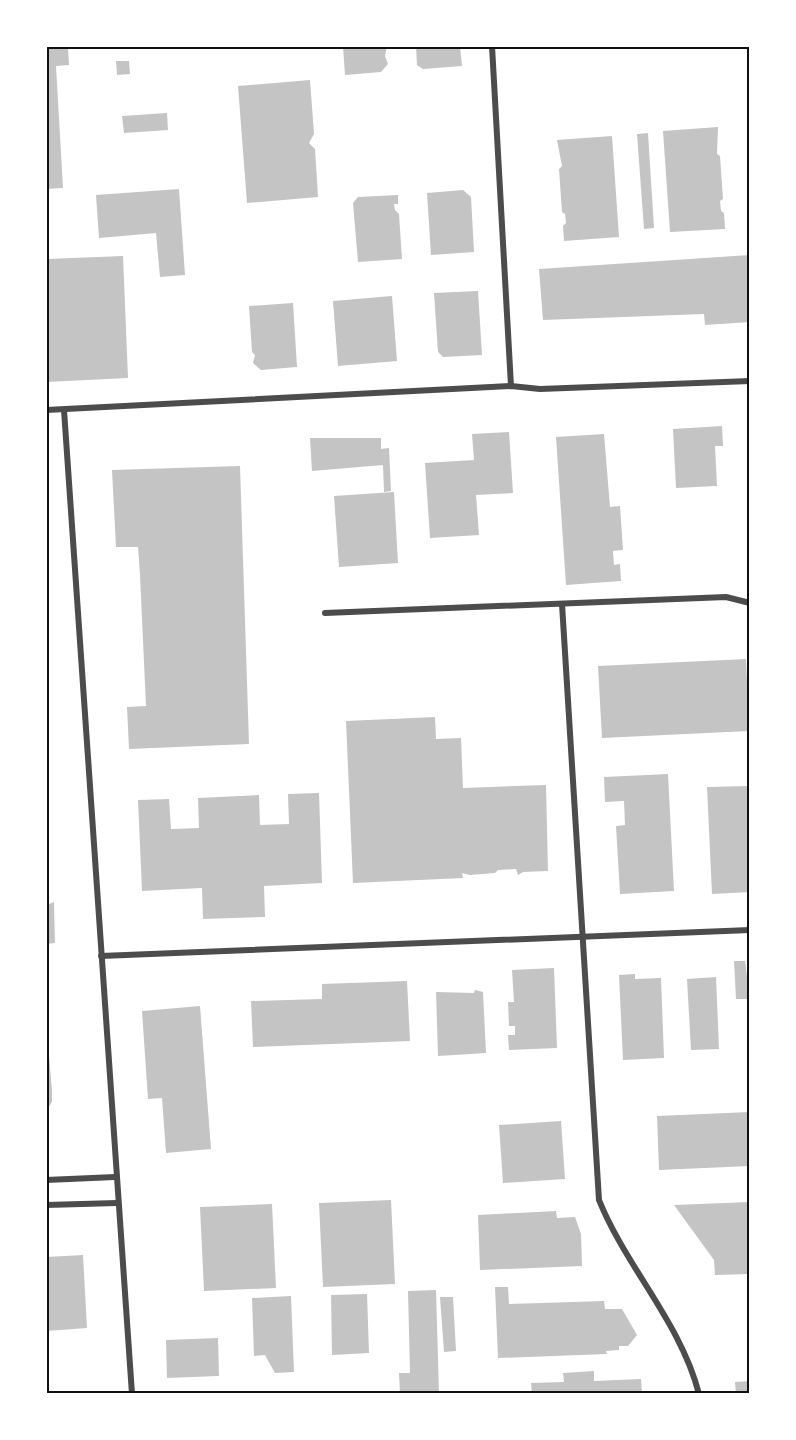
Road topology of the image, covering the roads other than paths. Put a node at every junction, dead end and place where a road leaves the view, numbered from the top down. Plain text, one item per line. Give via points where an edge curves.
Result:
1 (492, 46) edge
2 (750, 381) edge
3 (511, 387) junction
4 (46, 410) edge
5 (64, 410) junction
6 (750, 603) edge
7 (562, 604) junction
8 (324, 613) dead end
9 (750, 930) edge
10 (582, 936) junction
11 (101, 956) junction
12 (115, 1177) junction
13 (46, 1180) edge
14 (117, 1203) junction
15 (46, 1205) edge
16 (132, 1394) edge
17 (699, 1394) edge

1 - 3 street
2 - 3 street
3 - 5 street
4 - 5 street
5 - 11 street
6 - 7 street via 726,597
7 - 8 street
7 - 10 street
9 - 10 street
10 - 11 street
10 - 17 street via 599,1200 614,1235 675,1336
11 - 12 street
12 - 13 street
12 - 14 street
14 - 15 street
14 - 16 street

